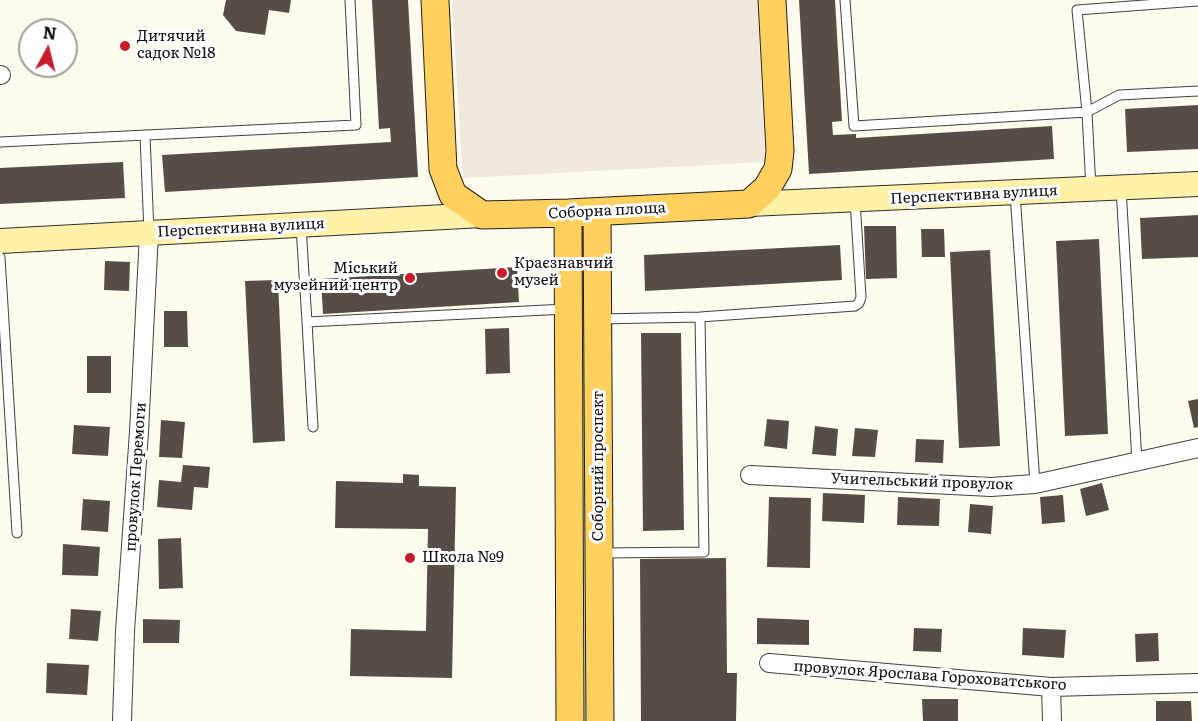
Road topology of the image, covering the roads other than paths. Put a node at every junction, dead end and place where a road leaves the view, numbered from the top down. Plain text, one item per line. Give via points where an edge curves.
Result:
1 (350, 0) edge
2 (435, 0) edge
3 (772, 0) edge
4 (845, 0) edge
5 (1198, 1) edge
6 (1198, 91) edge
7 (1087, 112) junction
8 (145, 135) junction
9 (0, 141) edge
10 (1198, 184) edge
11 (1121, 188) junction
12 (1091, 189) junction
13 (1016, 193) junction
14 (855, 200) junction
15 (749, 204) junction
16 (597, 212) junction
17 (568, 213) junction
18 (482, 215) junction
19 (300, 225) junction
20 (149, 233) junction
21 (0, 241) edge
22 (0, 257) edge
23 (568, 309) junction
24 (700, 316) junction
25 (598, 320) junction
26 (307, 322) junction
27 (313, 427) dead end
28 (1198, 448) edge
29 (1137, 462) junction
30 (750, 475) dead end
31 (1035, 484) junction
32 (17, 532) dead end
33 (599, 554) junction
34 (769, 663) dead end
35 (1198, 683) edge
36 (1051, 687) junction
37 (122, 721) edge
38 (570, 721) edge
39 (600, 721) edge
40 (1052, 721) edge

1 - 8 lane via 356,125
2 - 18 main road via 443,169 453,195
3 - 15 main road via 778,169 767,188
4 - 7 lane via 854,126
5 - 7 lane via 1077,10
6 - 7 lane via 1119,94
7 - 12 lane
8 - 9 lane
8 - 20 lane
10 - 11 street, Перспективна вулиця
11 - 12 street, Перспективна вулиця
11 - 29 lane
12 - 13 street, Перспективна вулиця
13 - 14 street, Перспективна вулиця
13 - 31 lane
14 - 15 street, Перспективна вулиця
14 - 24 lane via 861,297 855,306
15 - 16 main road, Соборна площа
16 - 17 main road, Соборна площа
16 - 25 main road, Соборний проспект
17 - 18 main road, Соборна площа
17 - 23 main road, Соборний проспект
18 - 19 street, Перспективна вулиця
19 - 20 street, Перспективна вулиця
19 - 26 lane
20 - 21 street, Перспективна вулиця
20 - 37 street, провулок Перемоги
22 - 32 lane
23 - 26 lane
23 - 38 main road, Соборний проспект
24 - 25 lane
24 - 33 lane via 704,552
25 - 33 main road, Соборний проспект
26 - 27 lane
28 - 29 street, Учительський провулок
29 - 31 street, Учительський провулок
30 - 31 street, Учительський провулок via 991,487
33 - 39 main road, Соборний проспект
34 - 36 street, провулок Ярослава Гороховатського
35 - 36 street, провулок Ярослава Гороховатського
36 - 40 street

